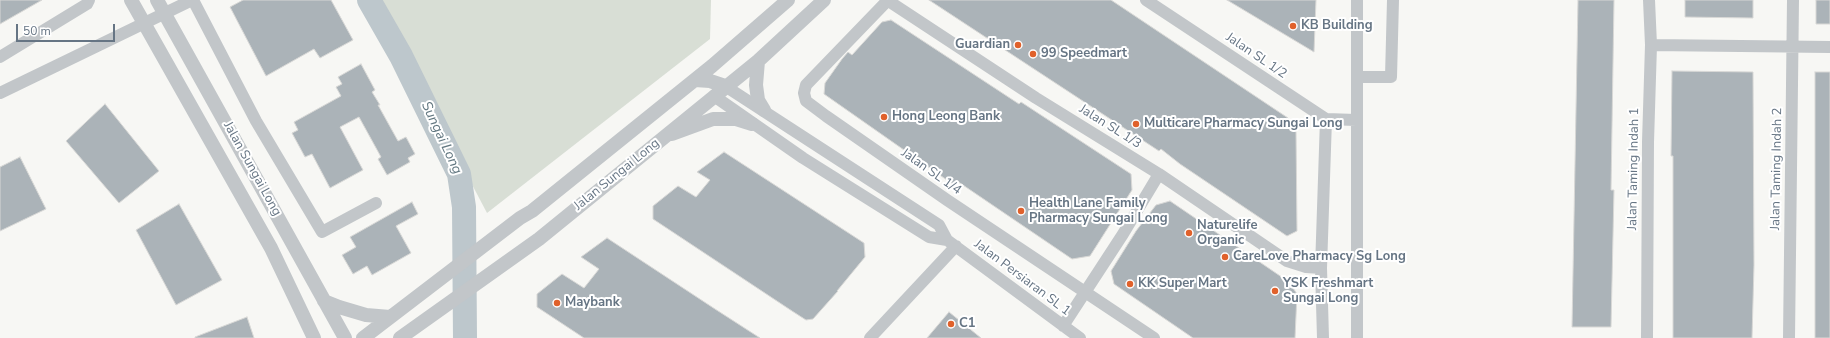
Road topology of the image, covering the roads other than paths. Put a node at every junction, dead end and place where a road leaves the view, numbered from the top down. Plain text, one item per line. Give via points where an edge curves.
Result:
1 (89, 0) edge
2 (131, 0) edge
3 (158, 0) edge
4 (192, 0) edge
5 (788, 0) edge
6 (824, 0) edge
7 (887, 0) edge
8 (1146, 0) edge
9 (1357, 0) edge
10 (1392, 0) edge
11 (1649, 0) edge
12 (1793, 0) edge
13 (166, 13) junction
14 (144, 23) junction
15 (1651, 45) junction
16 (1830, 47) edge
17 (1792, 48) junction
18 (0, 57) edge
19 (758, 61) junction
20 (712, 66) junction
21 (1357, 77) junction
22 (695, 80) junction
23 (710, 81) junction
24 (725, 86) junction
25 (0, 93) edge
26 (714, 96) junction
27 (764, 110) junction
28 (1326, 119) junction
29 (1356, 120) junction
30 (752, 124) junction
31 (661, 138) junction
32 (1159, 174) junction
33 (376, 203) dead end
34 (951, 243) junction
35 (1321, 268) junction
36 (1085, 291) junction
37 (324, 301) junction
38 (390, 317) junction
39 (1063, 326) junction
40 (405, 336) edge
41 (314, 338) edge
42 (345, 338) edge
43 (363, 338) edge
44 (870, 338) edge
45 (1080, 338) edge
46 (1154, 338) edge
47 (1323, 338) edge
48 (1357, 338) edge
49 (1647, 338) edge
50 (1789, 338) edge

1 - 18 street via 87,4
2 - 14 street, Jalan Sungai Long
3 - 13 street, Jalan Sungai Long
4 - 13 street
4 - 33 street via 256,121 322,232
5 - 20 street, Jalan Sungai Long
6 - 19 street, Jalan Sungai Long
7 - 32 street, Jalan SL 1/3 via 1036,98
7 - 36 street, Jalan SL 1/4 via 806,85 806,100 947,200
8 - 28 street, Jalan SL 1/2
9 - 21 street
10 - 21 street via 1391,77
11 - 15 street, Jalan Taming Indah 1
12 - 17 street, Jalan Taming Indah 2
13 - 14 street
13 - 37 street, Jalan Sungai Long
14 - 25 street
14 - 41 street, Jalan Sungai Long via 271,248
15 - 17 street
15 - 49 street, Jalan Taming Indah 1
16 - 17 street
17 - 50 street, Jalan Taming Indah 2
19 - 24 street, Jalan Sungai Long
19 - 27 street via 756,85 758,100
20 - 22 street, Jalan Sungai Long
20 - 23 street
21 - 29 street
22 - 23 street
22 - 38 street, Jalan Sungai Long via 532,211
23 - 24 street
23 - 26 street
24 - 26 street, Jalan Sungai Long
24 - 27 street
26 - 30 street
26 - 31 street, Jalan Sungai Long
27 - 34 street via 812,144 939,225
28 - 29 street
28 - 35 street
29 - 48 street
30 - 31 street via 736,119 712,119
30 - 34 street via 929,237
31 - 40 street, Jalan Sungai Long via 539,239
32 - 35 street, Jalan SL 1/3 via 1287,261 1306,267
32 - 36 street
34 - 39 street, Jalan Persiaran SL 1
34 - 44 street
35 - 47 street
36 - 39 street
36 - 46 street, Jalan SL 1/4
37 - 38 street via 366,315
37 - 42 street, Jalan Sungai Long
38 - 43 street, Jalan Sungai Long
39 - 45 street, Jalan Persiaran SL 1

